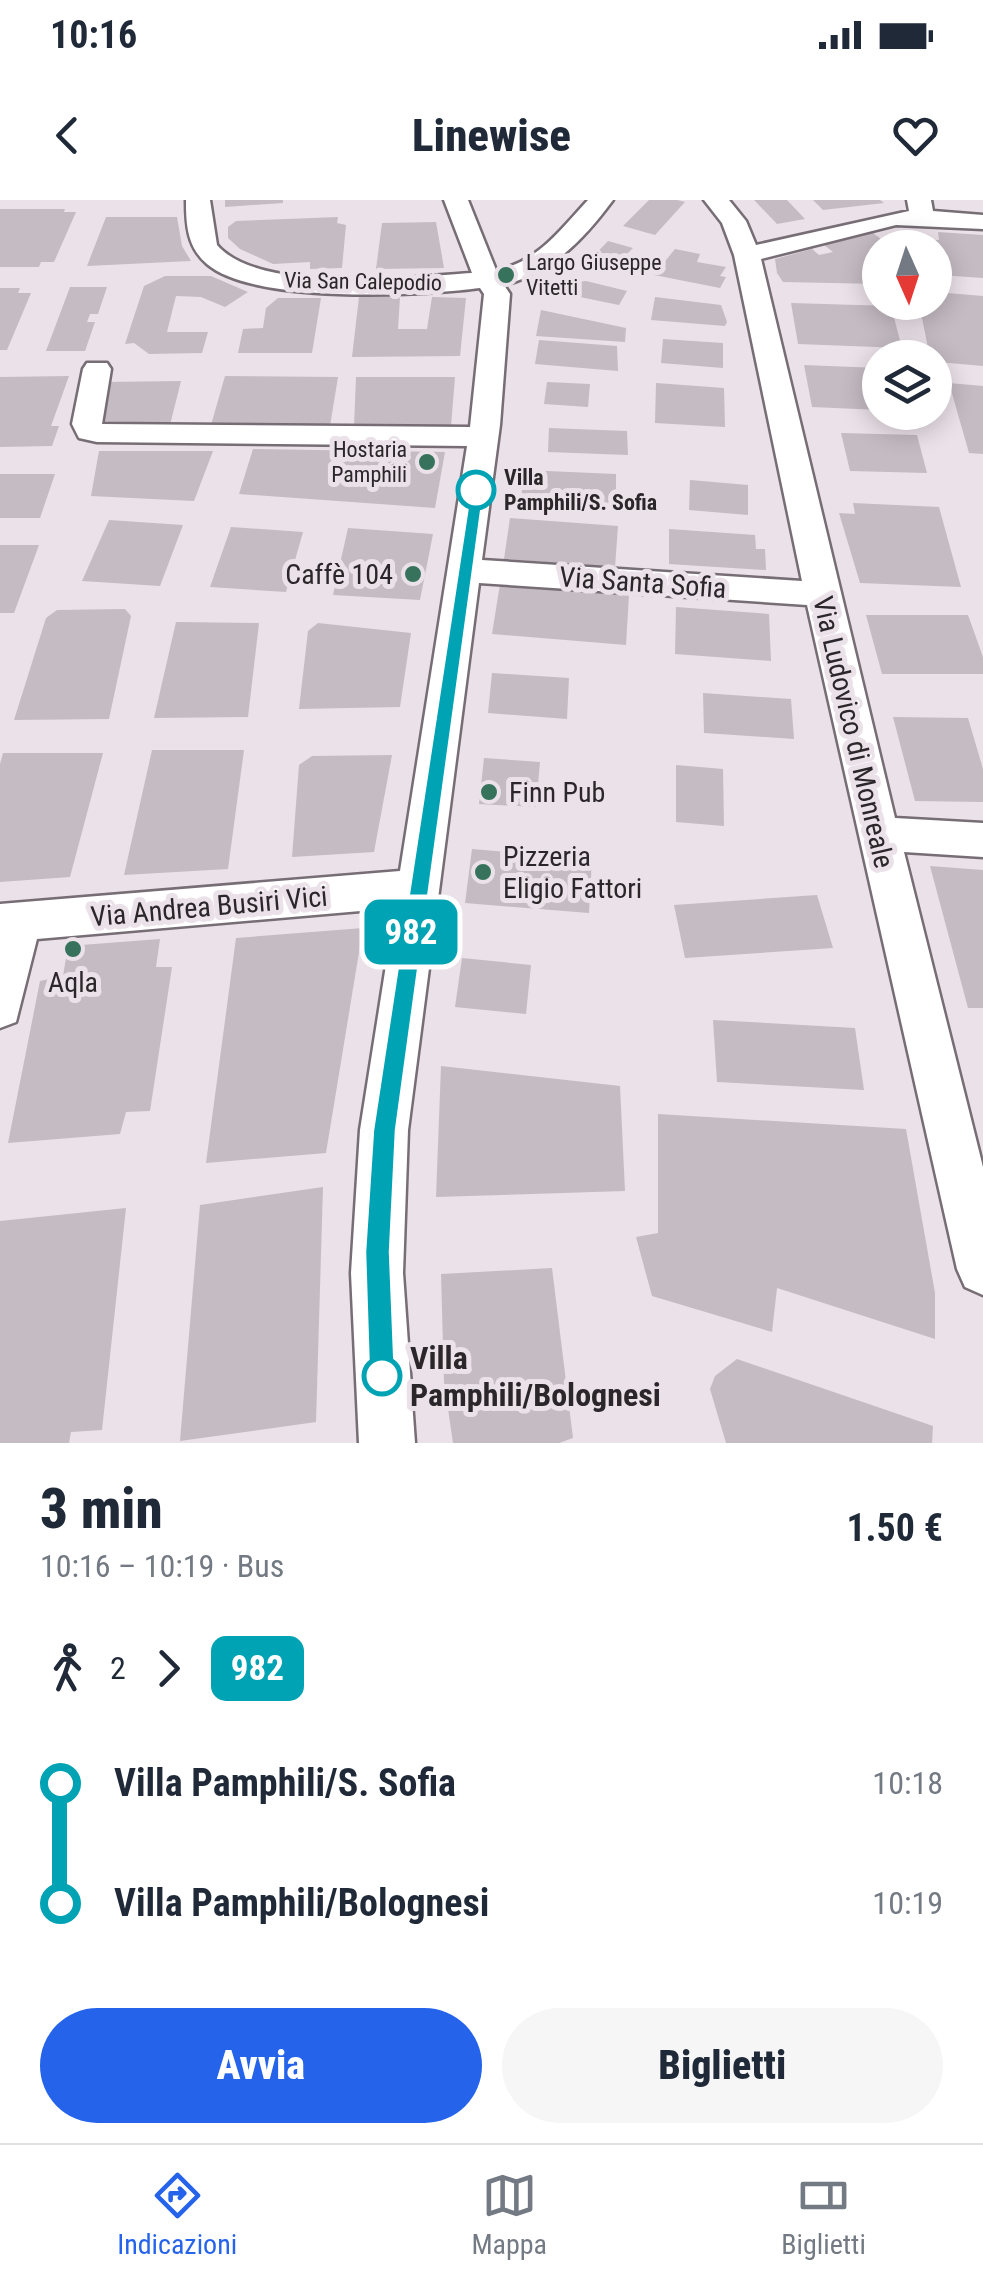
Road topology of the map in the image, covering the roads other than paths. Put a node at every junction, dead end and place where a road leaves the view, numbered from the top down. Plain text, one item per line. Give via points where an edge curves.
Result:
1 (198, 200) edge
2 (456, 200) edge
3 (601, 200) edge
4 (716, 200) edge
5 (921, 209) edge
6 (983, 222) edge
7 (748, 255) junction
8 (474, 281) junction
9 (97, 369) dead end
10 (483, 438) junction
11 (463, 570) junction
12 (822, 594) junction
13 (878, 834) junction
14 (983, 840) edge
15 (417, 888) junction
16 (9, 922) edge
17 (0, 1007) edge
18 (983, 1269) edge
19 (387, 1443) edge

1 - 8 street, Via San Calepodio via 205,246 247,274 300,282
2 - 8 street via 476,259
3 - 8 street via 545,258 523,272
4 - 7 street, Via Ludovico di Monreale
5 - 6 street
5 - 7 street
7 - 12 street, Via Ludovico di Monreale
8 - 10 street via 497,294
9 - 10 street via 90,432
10 - 11 street
11 - 12 street, Via Santa Sofia
11 - 15 street
12 - 13 street, Via Ludovico di Monreale
13 - 14 street
13 - 18 street, Via Ludovico di Monreale
15 - 16 street, Via Andrea Busiri Vici
15 - 19 street via 380,1179
16 - 17 street

